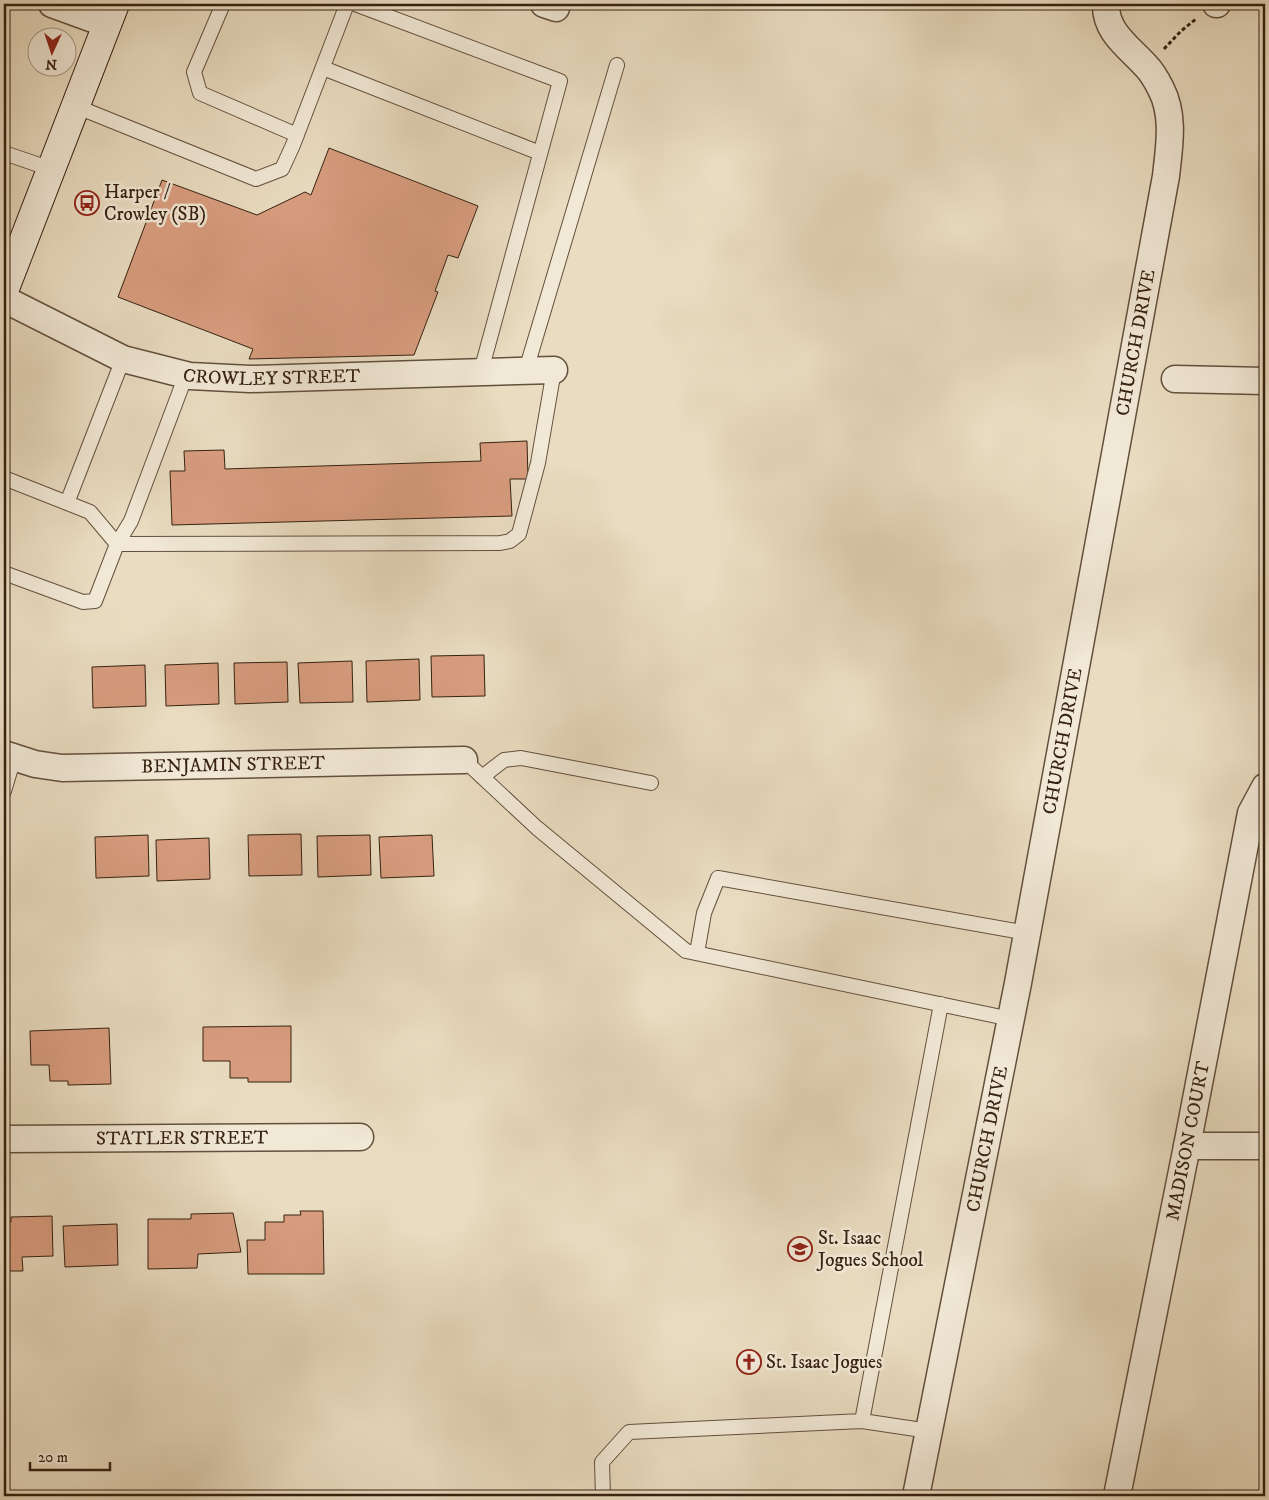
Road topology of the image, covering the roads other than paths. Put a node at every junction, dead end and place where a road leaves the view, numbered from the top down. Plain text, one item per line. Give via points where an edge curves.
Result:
1 (52, 4) edge
2 (223, 4) edge
3 (347, 4) edge
4 (355, 4) edge
5 (1106, 4) edge
6 (111, 14) edge
7 (617, 65) dead end
8 (323, 68) junction
9 (75, 106) junction
10 (297, 135) junction
11 (4, 153) edge
12 (540, 153) junction
13 (51, 169) junction
14 (4, 291) edge
15 (4, 299) edge
16 (123, 359) junction
17 (526, 370) junction
18 (554, 370) joint
19 (481, 371) junction
20 (186, 375) junction
21 (1175, 379) dead end
22 (1265, 381) edge
23 (4, 478) edge
24 (66, 503) junction
25 (117, 544) junction
26 (4, 573) edge
27 (9, 756) edge
28 (473, 768) junction
29 (651, 783) dead end
30 (1265, 787) edge
31 (4, 791) edge
32 (1027, 933) junction
33 (697, 952) junction
34 (940, 1004) junction
35 (1011, 1019) junction
36 (360, 1137) dead end
37 (4, 1139) edge
38 (1187, 1146) junction
39 (1265, 1146) edge
40 (862, 1421) junction
41 (929, 1431) junction
42 (603, 1496) edge
43 (916, 1496) edge
44 (1117, 1496) edge

1 - 6 street
2 - 10 lane via 194,72 200,93
3 - 8 lane
4 - 12 lane via 560,80
5 - 32 street, CHURCH DRIVE via 1105,13 1117,37 1148,68 1162,91 1170,135 1166,176
6 - 9 main road
7 - 17 lane
8 - 10 lane
8 - 12 lane
9 - 10 lane via 256,179 282,169
9 - 13 main road
11 - 13 lane
12 - 19 lane
13 - 14 main road
15 - 16 street, CROWLEY STREET
16 - 20 street, CROWLEY STREET
16 - 24 lane
17 - 18 street, CROWLEY STREET
17 - 19 street, CROWLEY STREET
18 - 25 lane via 538,463 518,534 510,541 500,544
19 - 20 street, CROWLEY STREET via 250,379
20 - 25 lane via 131,522
21 - 22 street
23 - 24 lane
24 - 25 lane via 90,512
25 - 26 lane via 95,601 83,602
27 - 28 street, BENJAMIN STREET via 62,768
27 - 31 lane
28 - 29 lane via 521,758
28 - 33 lane via 537,828 686,951
30 - 38 street, MADISON COURT via 1251,812
32 - 33 lane via 718,878 704,913
32 - 35 street, CHURCH DRIVE
33 - 34 lane
34 - 35 lane
34 - 40 lane
35 - 41 street, CHURCH DRIVE
36 - 37 street, STATLER STREET
38 - 39 street
38 - 44 street, MADISON COURT
40 - 41 lane
40 - 42 lane via 629,1432 602,1462
41 - 43 street, CHURCH DRIVE

